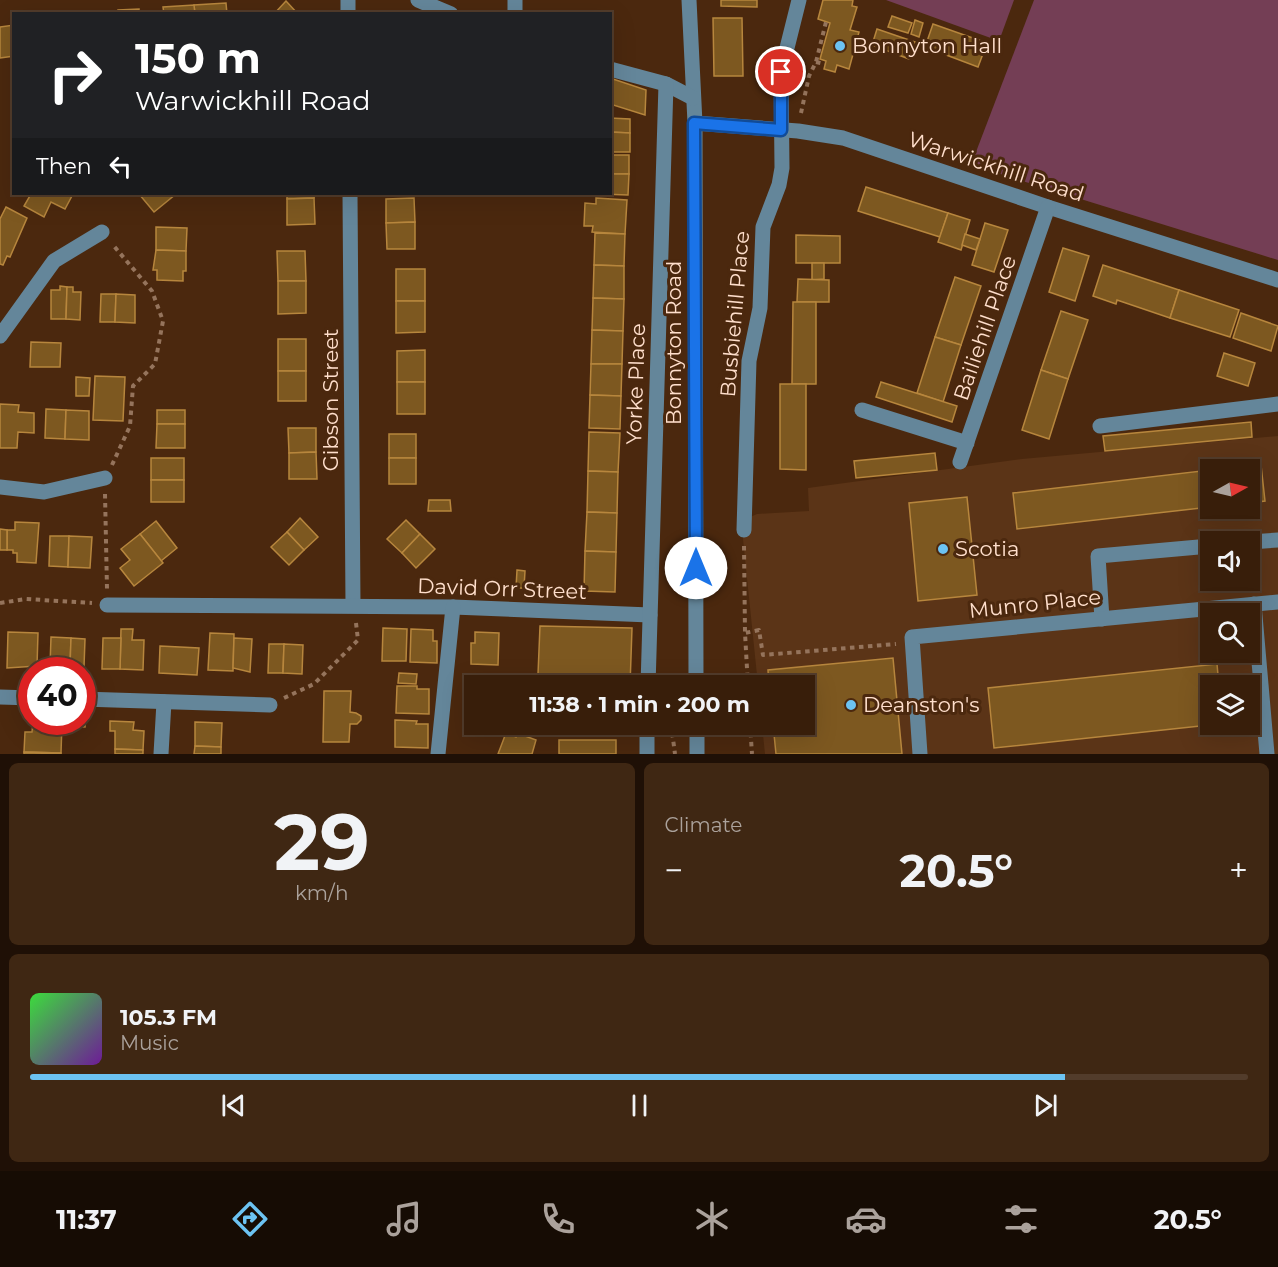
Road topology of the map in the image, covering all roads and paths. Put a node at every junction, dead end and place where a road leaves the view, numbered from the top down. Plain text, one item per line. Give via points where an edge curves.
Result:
1 (418, 0) edge
2 (689, 0) edge
3 (799, 0) edge
4 (446, 12) edge
5 (826, 22) dead end
6 (816, 62) junction
7 (825, 64) dead end
8 (612, 70) edge
9 (666, 84) junction
10 (693, 98) junction
11 (694, 123) junction
12 (781, 130) junction
13 (798, 131) junction
14 (350, 195) edge
15 (1048, 207) junction
16 (102, 232) joint
17 (1278, 280) edge
18 (0, 336) edge
19 (1278, 404) edge
20 (862, 410) dead end
21 (1100, 426) dead end
22 (967, 444) junction
23 (960, 462) dead end
24 (105, 478) junction
25 (0, 487) edge
26 (744, 530) joint
27 (1278, 540) edge
28 (1260, 541) edge
29 (1200, 547) edge
30 (1278, 602) edge
31 (0, 603) edge
32 (1260, 604) edge
33 (107, 605) junction
34 (353, 605) junction
35 (453, 607) junction
36 (1200, 609) edge
37 (650, 615) junction
38 (1102, 619) junction
39 (745, 633) junction
40 (912, 637) junction
41 (1259, 663) edge
42 (648, 675) edge
43 (696, 675) edge
44 (747, 675) edge
45 (0, 697) edge
46 (18, 698) edge
47 (96, 700) edge
48 (164, 702) junction
49 (270, 705) joint
50 (647, 735) edge
51 (673, 735) edge
52 (697, 735) edge
53 (751, 735) edge
54 (161, 754) edge
55 (438, 754) edge
56 (646, 754) edge
57 (675, 754) edge
58 (697, 754) edge
59 (752, 754) edge
60 (920, 754) edge
61 (1267, 754) edge

1 - 4 street
2 - 10 street, Bonnyton Road
3 - 12 street, Busbiehill Place via 781,72
5 - 6 path
6 - 7 path
6 - 13 path via 802,100
8 - 9 street
9 - 10 street
9 - 37 street, Yorke Place
10 - 11 street, Bonnyton Road
11 - 12 street, Warwickhill Road
11 - 43 street, Bonnyton Road
12 - 13 street, Warwickhill Road
12 - 26 street, Busbiehill Place via 782,168 763,227 760,308 749,361
13 - 15 street, Warwickhill Road via 843,138
14 - 34 street, Gibson Street
15 - 17 street, Warwickhill Road
15 - 22 street, Bailiehill Place
16 - 18 street via 54,261
16 - 24 path via 152,291 163,321 155,364 133,386 130,426
19 - 21 street
20 - 22 street
22 - 23 street, Bailiehill Place
24 - 25 street via 44,492
24 - 33 path
26 - 39 path
27 - 28 street
29 - 38 street via 1098,556
30 - 32 street, Munro Place
31 - 33 path via 26,599
33 - 34 street, David Orr Street
34 - 35 street, David Orr Street
34 - 49 path via 358,640 314,684
35 - 37 street, David Orr Street
35 - 55 street
36 - 38 street, Munro Place
37 - 42 street, Yorke Place
38 - 40 street, Munro Place
39 - 40 path via 759,630 762,655 907,643
39 - 44 path
40 - 60 street
41 - 61 street
45 - 46 street
47 - 48 street
48 - 49 street
48 - 54 street
50 - 56 street
51 - 57 path
52 - 58 street
53 - 59 path

